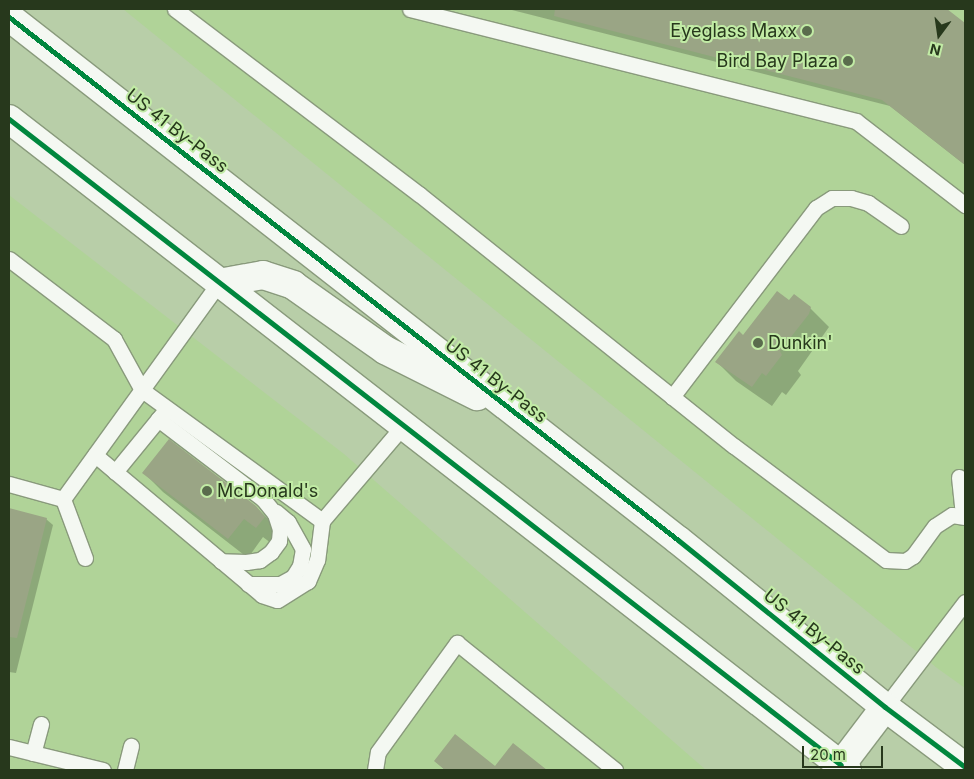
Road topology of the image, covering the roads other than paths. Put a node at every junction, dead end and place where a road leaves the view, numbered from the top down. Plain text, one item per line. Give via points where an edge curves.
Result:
1 (410, 9) edge
2 (178, 10) edge
3 (9, 17) edge
4 (9, 119) edge
5 (965, 205) edge
6 (901, 226) dead end
7 (9, 259) edge
8 (219, 283) junction
9 (142, 390) junction
10 (672, 397) junction
11 (513, 411) junction
12 (163, 414) junction
13 (402, 427) junction
14 (95, 455) junction
15 (116, 472) junction
16 (959, 477) dead end
17 (9, 484) edge
18 (63, 499) junction
19 (263, 500) junction
20 (964, 516) edge
21 (322, 521) junction
22 (85, 558) dead end
23 (221, 561) junction
24 (248, 584) junction
25 (965, 602) edge
26 (885, 707) junction
27 (40, 724) dead end
28 (131, 746) dead end
29 (9, 747) edge
30 (33, 753) junction
31 (965, 767) edge
32 (844, 768) edge
33 (103, 770) edge
34 (125, 770) edge
35 (375, 770) edge
36 (615, 770) edge

1 - 5 lane via 856,122
2 - 10 lane via 419,194
3 - 11 main road, US 41 By-Pass
4 - 8 main road
6 - 10 lane via 868,203 851,198 832,198 816,208
7 - 9 lane via 114,339
8 - 9 lane
8 - 11 main road via 263,276 293,285 414,368
8 - 13 main road
9 - 12 lane
9 - 14 lane
10 - 20 lane via 886,560 905,560 913,556 935,526 952,515
11 - 26 main road, US 41 By-Pass
12 - 15 lane
12 - 19 lane
12 - 21 lane
13 - 21 lane
13 - 32 main road
14 - 15 lane
14 - 18 lane
15 - 23 lane
16 - 20 lane
17 - 18 lane
18 - 22 lane
19 - 23 lane via 275,514 280,529 271,552 260,560 241,563
19 - 24 lane via 288,522 296,535 303,549 300,566 293,578 280,584
21 - 24 lane via 317,560 308,581 301,588 278,600 262,595
23 - 24 lane
25 - 26 lane
26 - 31 main road, US 41 By-Pass
26 - 32 main road
27 - 30 lane
28 - 34 lane
29 - 30 lane
30 - 33 lane
35 - 36 lane via 378,752 457,643

